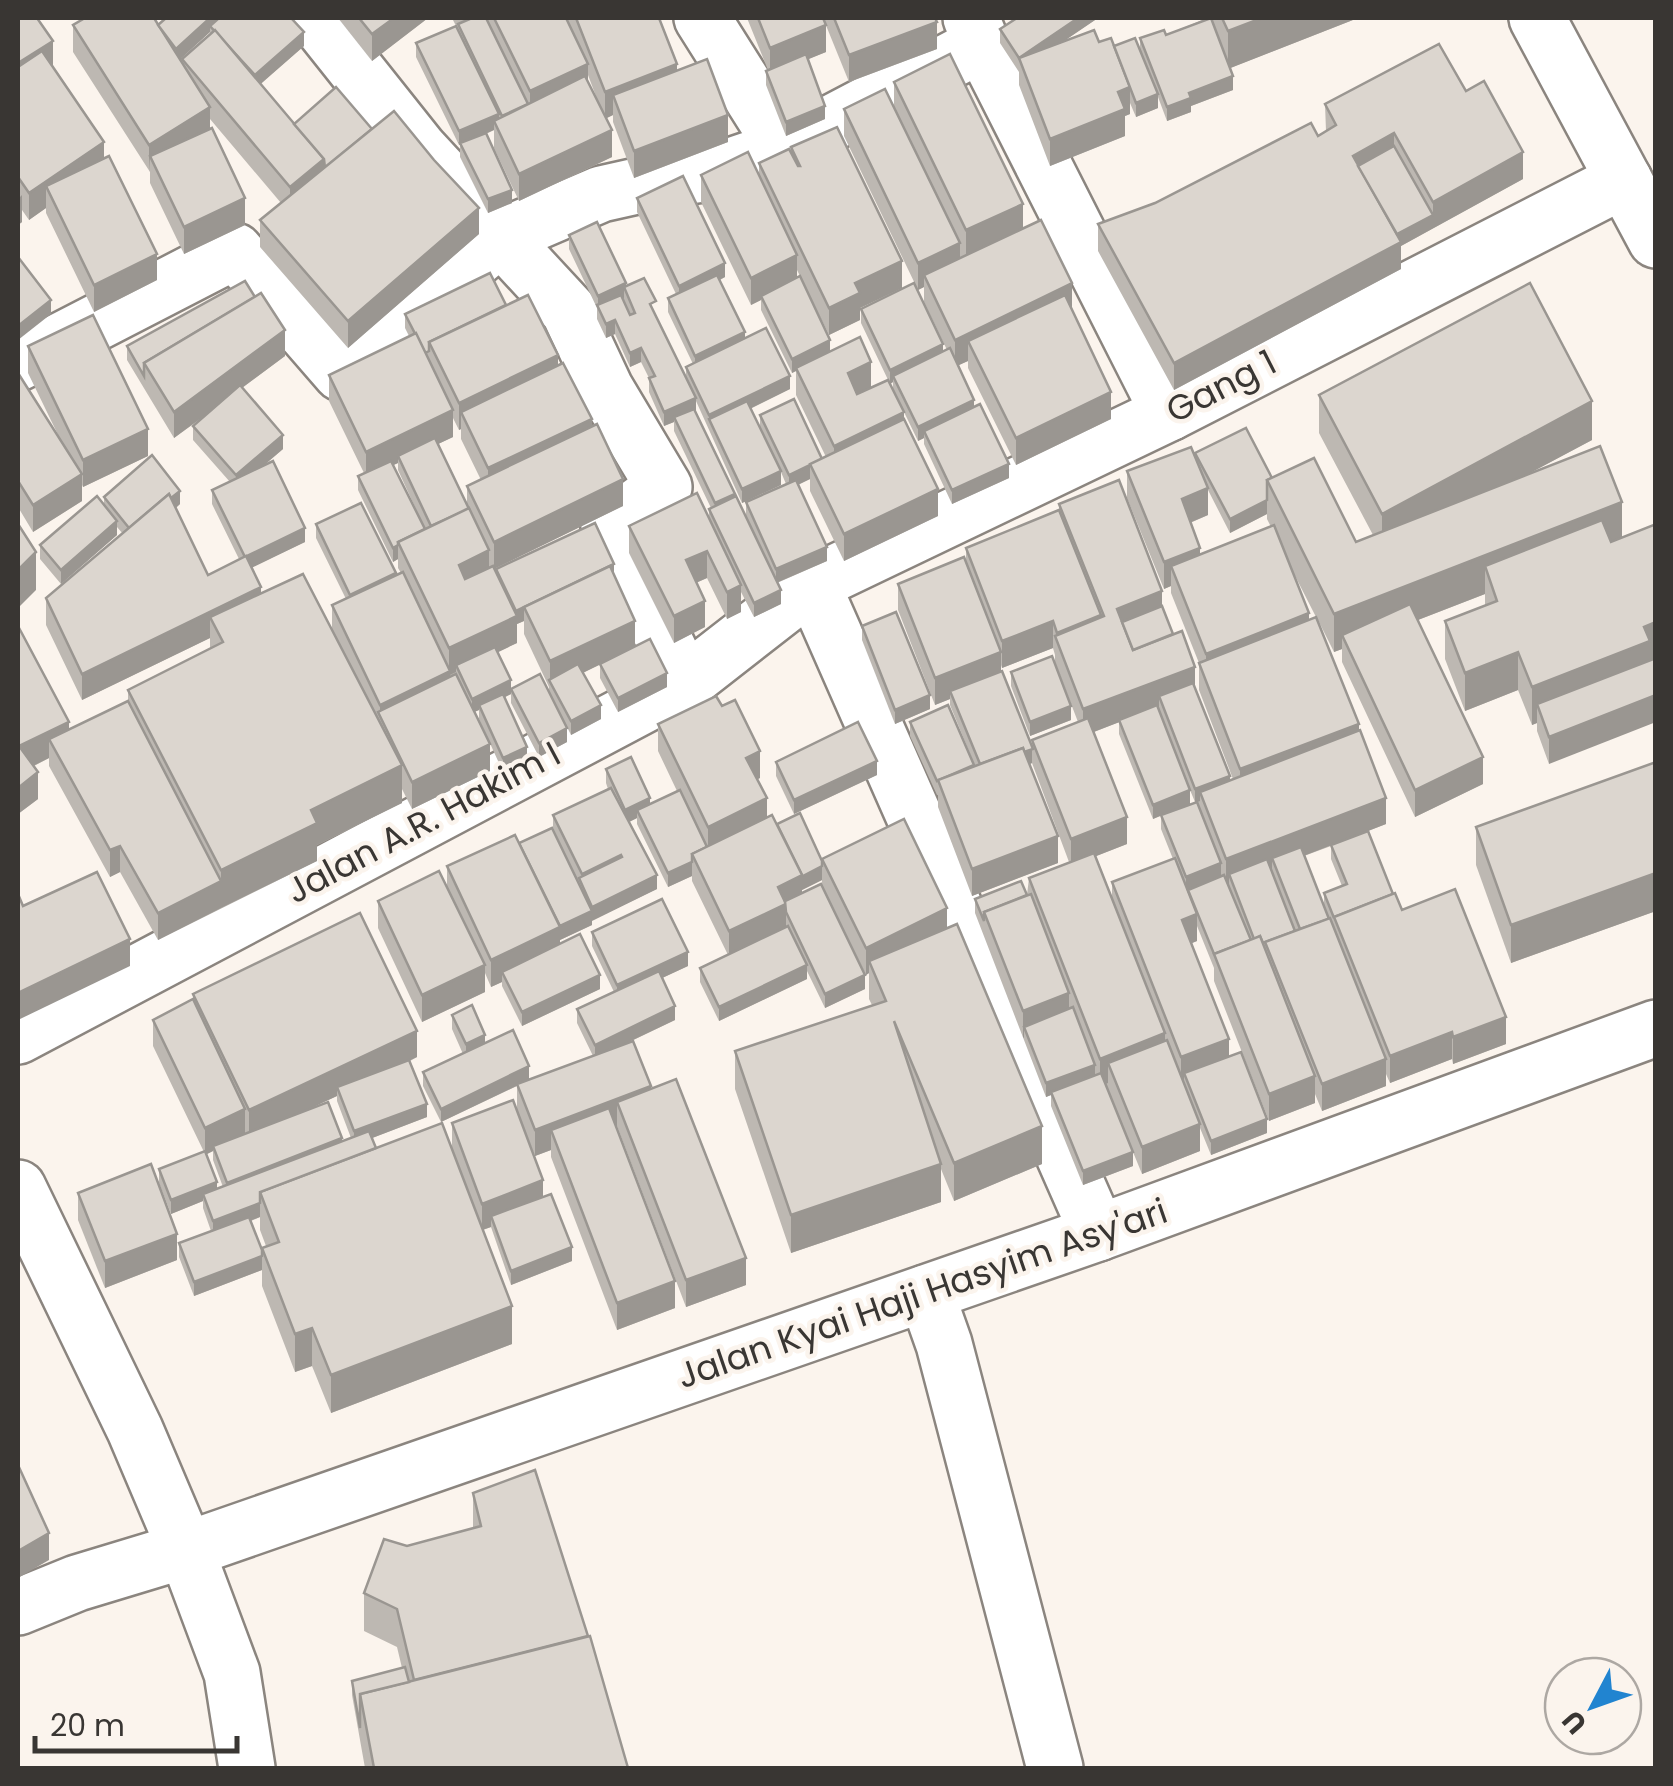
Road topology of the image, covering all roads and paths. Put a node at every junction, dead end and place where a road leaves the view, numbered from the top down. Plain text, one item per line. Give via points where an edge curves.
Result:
1 (315, 18) edge
2 (702, 18) edge
3 (1538, 18) edge
4 (976, 31) edge
5 (784, 148) junction
6 (1624, 180) junction
7 (502, 237) junction
8 (1656, 240) edge
9 (18, 363) edge
10 (1169, 413) junction
11 (812, 584) junction
12 (685, 683) junction
13 (1656, 1028) edge
14 (18, 1036) edge
15 (18, 1188) edge
16 (1098, 1233) junction
17 (926, 1293) junction
18 (186, 1550) junction
19 (18, 1607) edge
20 (247, 1768) edge
21 (1055, 1768) edge

1 - 7 street via 420,150
2 - 5 street
3 - 6 street
4 - 5 street
4 - 10 street
5 - 7 street via 710,174 601,194
6 - 8 street
6 - 10 street, Gang 1
7 - 9 street via 352,373 341,373 235,251
7 - 12 street via 569,311 604,388 664,487 609,528
10 - 11 street, Gang 1
11 - 12 street, Jalan A.R. Hakim I
11 - 16 street
12 - 14 street, Jalan A.R. Hakim I
13 - 16 street, Jalan Kyai Haji Hasyim Asy'ari
15 - 18 street
16 - 17 street, Jalan Kyai Haji Hasyim Asy'ari
17 - 18 street, Jalan Kyai Haji Hasyim Asy'ari
17 - 21 street
18 - 19 street, Jalan Kyai Haji Hasyim Asy'ari
18 - 20 street via 232,1672

